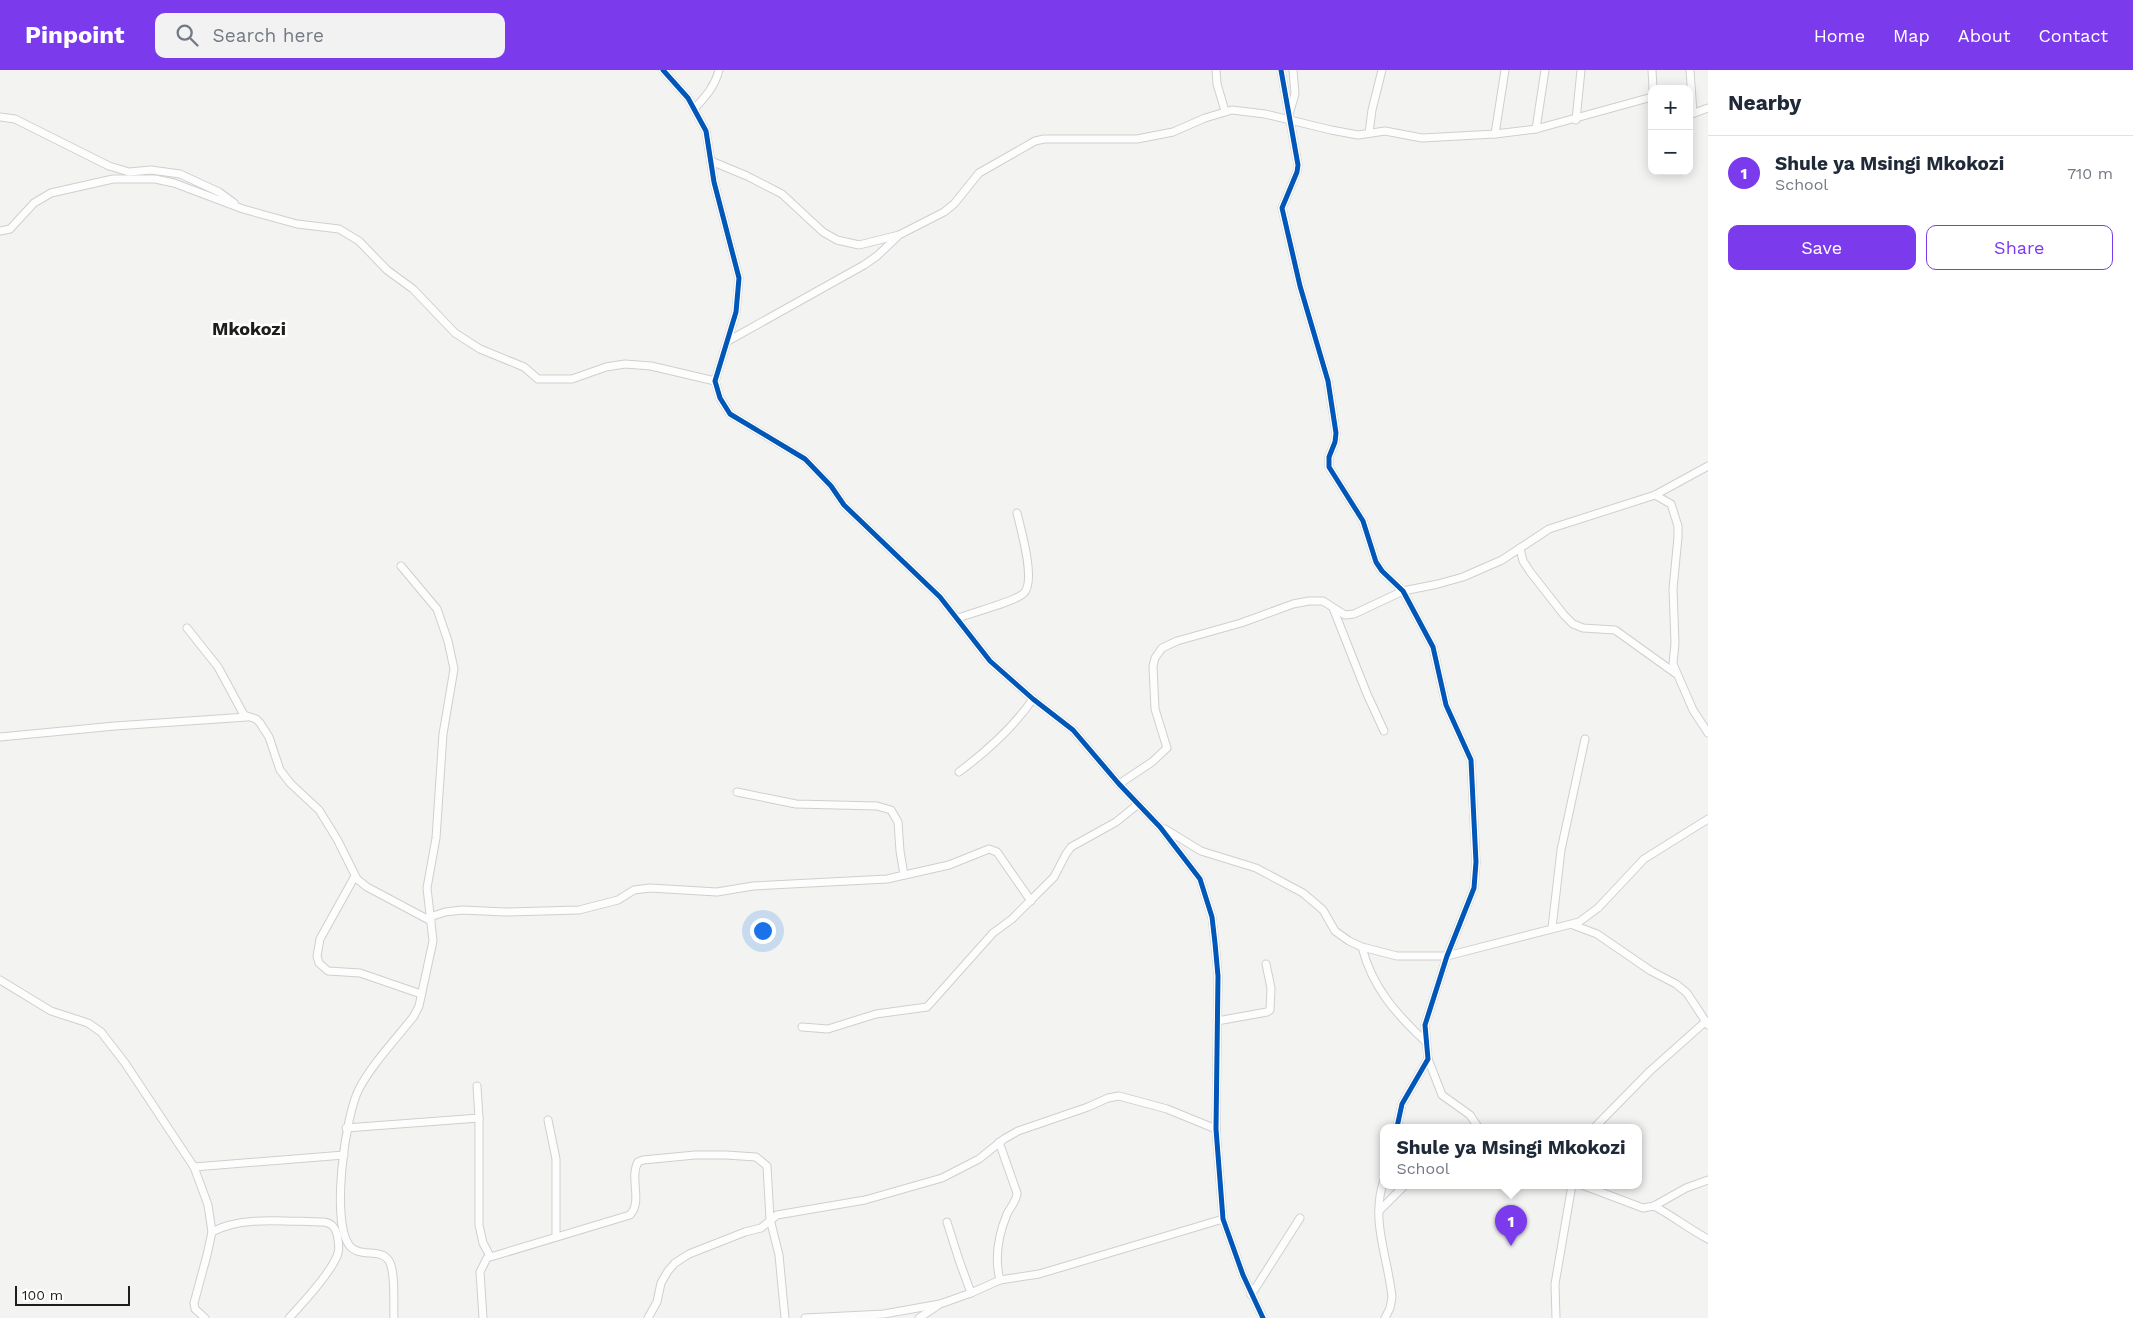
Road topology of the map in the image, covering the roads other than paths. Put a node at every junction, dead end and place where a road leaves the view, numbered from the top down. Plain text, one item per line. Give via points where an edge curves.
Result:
1 (663, 70) edge
2 (719, 70) edge
3 (1216, 70) edge
4 (1281, 70) edge
5 (1294, 70) edge
6 (1382, 70) edge
7 (1505, 70) edge
8 (1545, 70) edge
9 (1581, 70) edge
10 (1652, 70) edge
11 (1690, 70) edge
12 (1653, 85) edge
13 (1690, 85) edge
14 (1648, 98) edge
15 (695, 108) junction
16 (1708, 108) edge
17 (1225, 111) junction
18 (1693, 113) edge
19 (0, 117) edge
20 (1289, 117) junction
21 (1576, 120) junction
22 (1536, 129) junction
23 (1370, 133) junction
24 (1495, 134) junction
25 (711, 161) junction
26 (242, 209) junction
27 (0, 231) edge
28 (899, 235) junction
29 (728, 341) junction
30 (715, 381) junction
31 (1708, 466) edge
32 (1655, 494) junction
33 (1017, 513) dead end
34 (1520, 548) junction
35 (401, 566) dead end
36 (1403, 591) junction
37 (1333, 608) junction
38 (958, 618) junction
39 (187, 628) dead end
40 (1676, 673) junction
41 (1033, 699) junction
42 (247, 717) junction
43 (1384, 731) dead end
44 (1708, 733) edge
45 (0, 737) edge
46 (1585, 739) dead end
47 (959, 772) dead end
48 (1119, 784) junction
49 (736, 792) dead end
50 (1137, 805) junction
51 (1708, 818) edge
52 (1160, 826) junction
53 (904, 875) junction
54 (355, 876) junction
55 (1031, 901) junction
56 (431, 919) junction
57 (1573, 925) junction
58 (1552, 928) junction
59 (1362, 948) junction
60 (1448, 956) junction
61 (1266, 964) dead end
62 (0, 980) edge
63 (421, 994) junction
64 (1217, 1022) junction
65 (1707, 1023) edge
66 (802, 1027) dead end
67 (1425, 1041) junction
68 (1428, 1059) junction
69 (477, 1086) dead end
70 (479, 1118) junction
71 (548, 1120) dead end
72 (1398, 1124) edge
73 (1476, 1124) edge
74 (1598, 1124) edge
75 (346, 1128) junction
76 (1216, 1129) junction
77 (999, 1142) junction
78 (344, 1155) junction
79 (194, 1167) junction
80 (1708, 1180) edge
81 (1382, 1189) edge
82 (1401, 1189) edge
83 (1571, 1189) edge
84 (1592, 1189) edge
85 (1654, 1206) junction
86 (1378, 1210) junction
87 (1300, 1218) dead end
88 (770, 1219) junction
89 (1223, 1219) junction
90 (948, 1222) dead end
91 (212, 1232) junction
92 (556, 1237) junction
93 (1708, 1239) edge
94 (490, 1256) junction
95 (1000, 1280) junction
96 (972, 1293) junction
97 (1251, 1294) junction
98 (940, 1304) junction
99 (296, 1310) junction
100 (204, 1318) edge
101 (289, 1318) edge
102 (300, 1318) edge
103 (394, 1318) edge
104 (483, 1318) edge
105 (648, 1318) edge
106 (785, 1318) edge
107 (805, 1318) edge
108 (919, 1318) edge
109 (1263, 1318) edge
110 (1385, 1318) edge
111 (1556, 1318) edge

1 - 15 street
2 - 15 street via 716,82
3 - 17 street
4 - 20 street
5 - 20 street via 1295,94
6 - 23 street
7 - 24 street
8 - 22 street
9 - 21 street
10 - 12 street
11 - 13 street
14 - 21 street
15 - 25 street via 706,131
16 - 18 street
17 - 20 street via 1245,110
17 - 28 street via 1173,132 1137,140 1035,141 979,173 950,208
19 - 26 street via 15,120 109,166 129,172 151,170 180,174 220,192
20 - 23 street via 1331,130
20 - 36 street via 1298,169 1282,208 1300,286 1328,380 1336,433 1329,467 1363,521 1380,568
21 - 22 street
22 - 24 street
23 - 24 street via 1385,131 1422,138
25 - 28 street via 782,194 823,232 838,240 860,245
25 - 29 street via 739,278 736,312
26 - 27 street via 161,179 113,179 51,193 34,203 10,229
26 - 30 street via 350,234 387,270 413,289 451,329 480,349 524,367 539,380 572,380 606,367 625,364 651,366
28 - 29 street via 864,265
29 - 30 street
30 - 38 street via 730,414 805,458 844,505
31 - 32 street
32 - 34 street via 1549,529
32 - 40 street via 1673,506 1678,526 1672,589 1675,643 1672,660
33 - 38 street via 1030,576 1027,590 1016,598
34 - 36 street via 1502,560 1463,577
34 - 40 street via 1531,574 1574,624 1583,628 1615,630
35 - 56 street via 437,608 454,669 443,734 436,838 427,888
36 - 37 street via 1349,615
36 - 60 street via 1433,647 1446,706 1472,760 1475,881
37 - 43 street
37 - 48 street via 1320,601 1293,604 1162,648 1152,666 1155,709 1166,748 1152,762
38 - 41 street via 990,661
39 - 42 street via 218,667
40 - 44 street
41 - 47 street via 987,750
41 - 48 street via 1074,730
42 - 45 street
42 - 54 street via 260,723 269,737 280,770 319,810
46 - 58 street via 1561,850
48 - 50 street
49 - 53 street via 796,804 877,806 891,810 898,822
50 - 52 street
50 - 55 street via 1116,822 1072,847 1056,874
51 - 57 street via 1644,858 1592,914
52 - 59 street via 1201,851 1256,868 1303,893 1322,910 1335,931
52 - 64 street via 1200,879 1206,896 1215,943
53 - 55 street via 949,865 991,849 997,852
53 - 56 street via 887,879 753,886 717,892 650,888 634,890 618,900 579,910 462,910 445,912
54 - 56 street via 364,885
54 - 63 street via 320,939 319,963 328,970 360,973
55 - 66 street via 993,933 927,1007 876,1014 828,1029
56 - 63 street via 433,940
57 - 58 street
57 - 65 street via 1598,934 1651,971 1676,984 1687,993
58 - 60 street
59 - 60 street via 1397,956
59 - 67 street via 1380,992
60 - 67 street via 1425,1025
61 - 64 street via 1271,988 1270,1010
62 - 79 street via 51,1011 88,1023 101,1032
63 - 75 street via 414,1016 359,1088
64 - 76 street
65 - 74 street via 1650,1071
67 - 68 street
68 - 72 street via 1401,1107
68 - 73 street via 1442,1096 1470,1115
69 - 70 street
70 - 75 street
70 - 94 street via 478,1225
71 - 92 street via 556,1159
75 - 78 street
76 - 77 street via 1167,1109 1113,1096 1018,1131
76 - 89 street
77 - 88 street via 958,1171 922,1185 840,1206 780,1214
77 - 95 street via 1017,1193 998,1244 996,1257
78 - 79 street
78 - 103 street via 341,1212 346,1239 356,1252 382,1255 388,1260 392,1272
79 - 91 street via 208,1205
80 - 85 street
81 - 86 street
82 - 86 street
83 - 111 street via 1555,1284
84 - 85 street via 1641,1208
85 - 93 street
86 - 110 street via 1392,1297
87 - 97 street
88 - 92 street via 769,1172 761,1160 748,1156 695,1155 639,1161 634,1170 636,1205 630,1215
88 - 105 street via 761,1228 689,1254 675,1263 666,1274
88 - 106 street via 779,1255
89 - 95 street via 1039,1274
89 - 97 street
90 - 96 street
91 - 99 street via 225,1226 252,1222 331,1224 336,1231 338,1252
91 - 100 street via 194,1303
92 - 94 street
94 - 104 street via 480,1272
95 - 96 street
96 - 98 street
97 - 109 street
98 - 107 street via 868,1316
98 - 108 street
99 - 101 street
99 - 102 street

